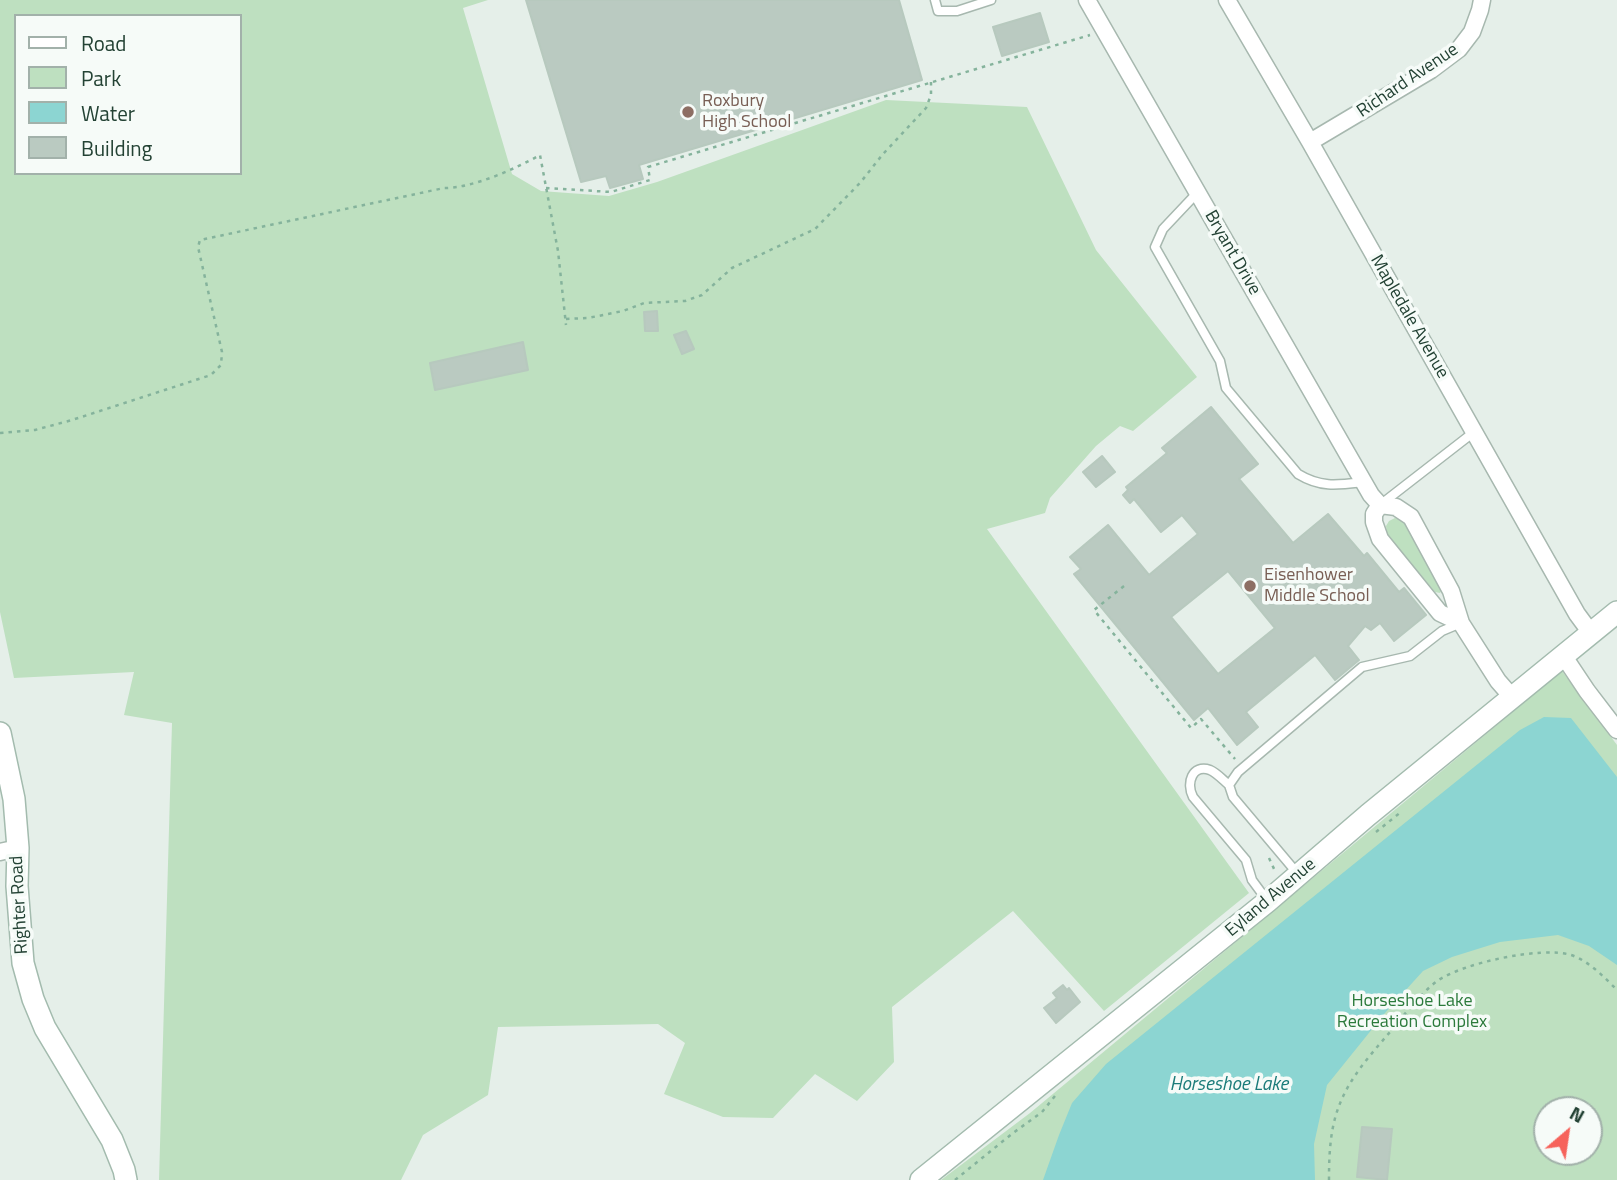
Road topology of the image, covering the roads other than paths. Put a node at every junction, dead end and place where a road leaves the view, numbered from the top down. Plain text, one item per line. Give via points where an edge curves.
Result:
1 (934, 0) edge
2 (991, 0) edge
3 (1087, 0) edge
4 (1227, 0) edge
5 (1482, 0) edge
6 (1310, 142) junction
7 (1198, 193) junction
8 (1474, 432) junction
9 (1364, 482) junction
10 (1380, 505) junction
11 (1617, 612) edge
12 (1461, 623) junction
13 (1591, 634) junction
14 (1563, 655) junction
15 (1512, 697) junction
16 (1617, 730) edge
17 (0, 733) edge
18 (1229, 785) junction
19 (9, 850) edge
20 (1299, 875) junction
21 (1268, 901) junction
22 (126, 1180) edge
23 (921, 1180) edge

1 - 2 lane via 938,11 957,11
3 - 7 street, Bryant Drive
4 - 6 street, Mapledale Avenue
5 - 6 street, Richard Avenue via 1472,32 1459,49
6 - 8 street, Mapledale Avenue
7 - 9 street, Bryant Drive
7 - 9 lane via 1163,229 1155,247 1220,361 1226,388 1298,474 1320,484
8 - 10 lane
8 - 13 street, Mapledale Avenue
9 - 10 street, Bryant Drive
10 - 12 street via 1396,507 1411,517 1451,591
10 - 12 street via 1374,514 1380,539 1440,613
11 - 13 street, Eyland Avenue
12 - 15 street
12 - 18 lane via 1442,631 1410,656 1362,667 1238,772
13 - 14 street, Eyland Avenue
14 - 15 street, Eyland Avenue
14 - 16 street
15 - 20 street, Eyland Avenue
17 - 19 street, Righter Road via 15,799
18 - 20 lane via 1233,797
18 - 21 lane via 1205,768 1189,783 1193,797 1246,860 1252,880
19 - 22 street, Righter Road via 17,886 23,963 33,999 45,1028 112,1140
20 - 21 street, Eyland Avenue
21 - 23 street, Eyland Avenue

